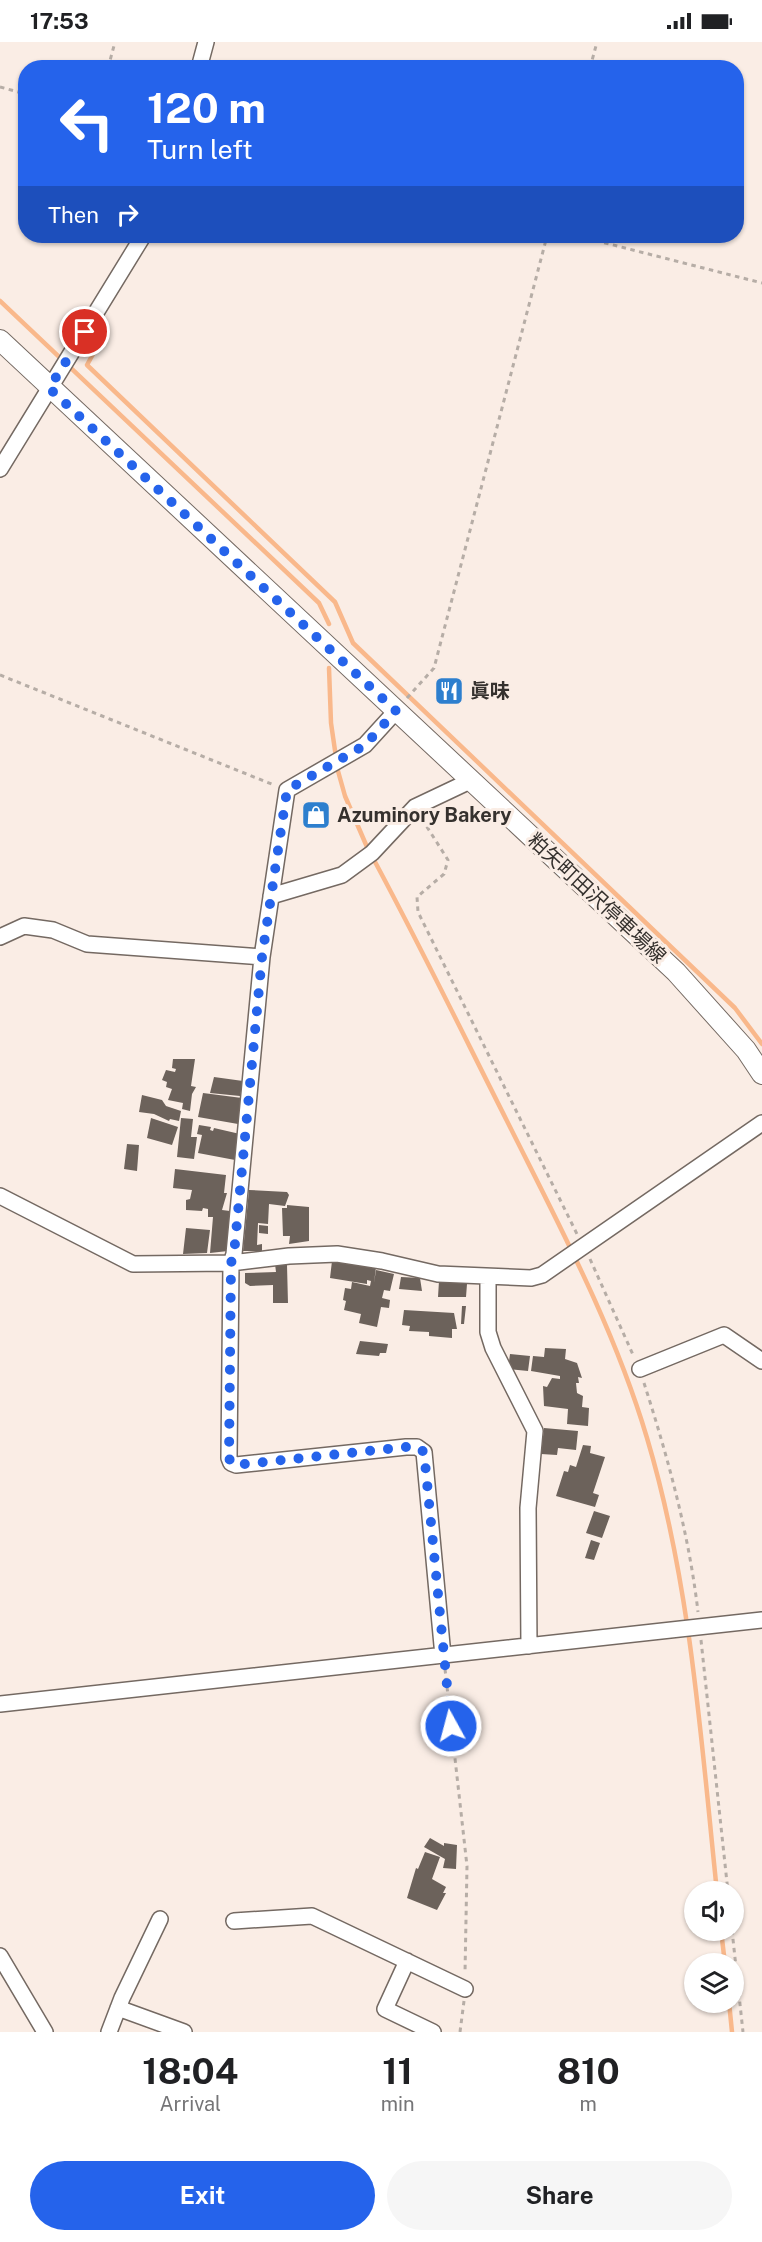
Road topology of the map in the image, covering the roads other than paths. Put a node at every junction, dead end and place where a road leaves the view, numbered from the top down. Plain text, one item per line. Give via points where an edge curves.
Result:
1 (206, 42) edge
2 (202, 60) edge
3 (139, 243) edge
4 (0, 340) edge
5 (54, 381) junction
6 (0, 469) edge
7 (400, 706) junction
8 (472, 780) junction
9 (271, 896) junction
10 (0, 937) edge
11 (262, 957) junction
12 (762, 1074) edge
13 (762, 1123) edge
14 (0, 1196) edge
15 (231, 1263) junction
16 (489, 1277) junction
17 (762, 1361) edge
18 (640, 1369) road end
19 (762, 1620) edge
20 (529, 1646) junction
21 (443, 1656) junction
22 (0, 1704) edge
23 (160, 1919) dead end
24 (234, 1921) dead end
25 (0, 1956) edge
26 (407, 1961) junction
27 (465, 1989) road end
28 (118, 2008) junction
29 (45, 2032) edge
30 (109, 2032) edge
31 (184, 2032) edge
32 (433, 2032) edge

1 - 2 street
3 - 5 street
4 - 5 main road, 粕矢町田沢停車場線
5 - 6 street
5 - 7 main road, 粕矢町田沢停車場線
7 - 8 main road, 粕矢町田沢停車場線
7 - 9 street via 375,737 287,790
8 - 9 street via 415,807 363,860 342,875
8 - 12 main road, 粕矢町田沢停車場線 via 676,972 746,1050
9 - 11 street
10 - 11 street via 24,926 53,930 87,944
11 - 15 street
13 - 16 street via 542,1275
14 - 15 street via 133,1264
15 - 16 street via 337,1254 438,1274
15 - 21 street via 231,1463 406,1447 424,1452
16 - 20 street via 488,1332 535,1431 528,1508
17 - 18 street via 724,1335
19 - 20 street
20 - 21 street
21 - 22 street
23 - 28 street
24 - 26 street via 312,1916
25 - 29 street
26 - 27 street
26 - 32 street via 385,2009
28 - 30 street
28 - 31 street

